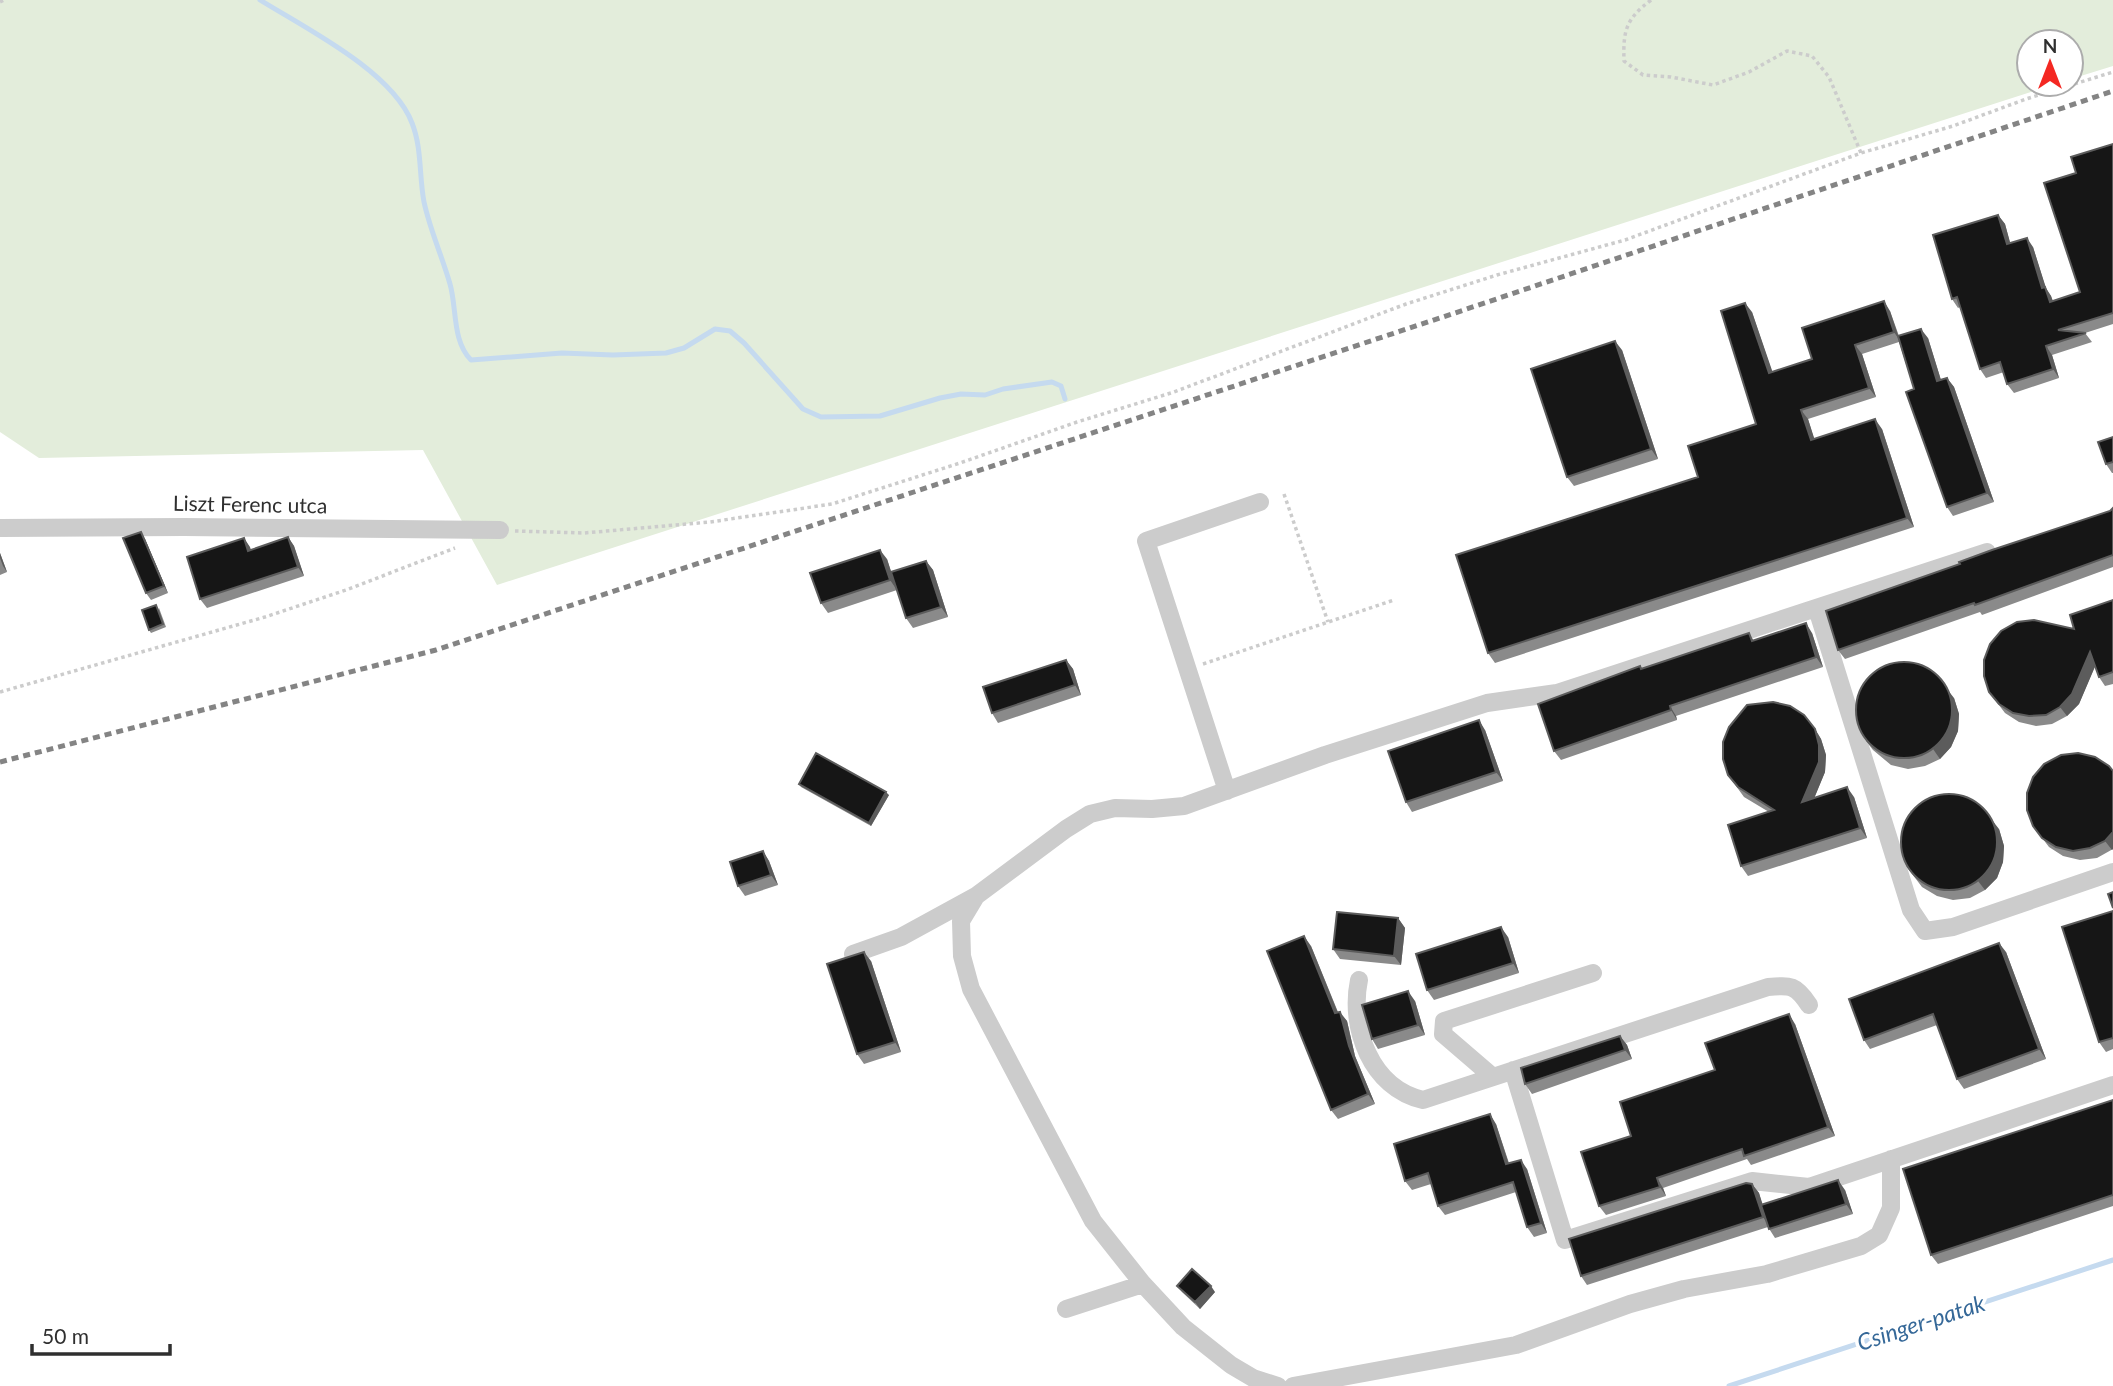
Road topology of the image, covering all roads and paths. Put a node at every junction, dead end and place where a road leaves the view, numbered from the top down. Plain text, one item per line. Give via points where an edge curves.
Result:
1 (1651, 0) edge
2 (2113, 72) edge
3 (1861, 153) junction
4 (1284, 494) dead end
5 (1260, 502) dead end
6 (0, 528) edge
7 (500, 530) joint
8 (461, 545) dead end
9 (2010, 545) edge
10 (1394, 600) dead end
11 (1817, 609) junction
12 (1328, 622) junction
13 (1188, 670) junction
14 (0, 692) edge
15 (1227, 791) junction
16 (2113, 872) edge
17 (976, 896) junction
18 (853, 954) edge
19 (1592, 973) dead end
20 (1359, 980) dead end
21 (1809, 1005) dead end
22 (1513, 1070) junction
23 (1493, 1077) junction
24 (2113, 1085) edge
25 (1891, 1159) junction
26 (1143, 1284) junction
27 (1066, 1309) dead end
28 (1278, 1386) edge
29 (1293, 1386) edge

1 - 3 path via 1637,11 1623,35 1623,61 1643,75 1713,85 1787,51 1812,56 1829,77
2 - 3 path
3 - 7 path via 1625,240 1406,304 1174,392 832,504 710,522 584,533
4 - 12 path
5 - 13 street via 1146,541
6 - 7 street, Liszt Ferenc utca
8 - 14 path via 265,617
9 - 11 street
10 - 12 path
11 - 15 street via 1556,693 1487,703
11 - 16 street via 1911,910 1925,931 1953,927
12 - 13 path
13 - 15 street
15 - 17 street via 1184,807 1115,808 1090,814
17 - 18 street via 901,937
17 - 26 street via 961,921 962,956 971,989 1093,1221
19 - 23 street via 1444,1021 1443,1034
20 - 23 street via 1357,1022 1365,1047 1392,1087 1423,1100
21 - 22 street via 1799,990 1768,987
22 - 23 street
22 - 25 street via 1565,1240 1752,1181 1809,1187
24 - 25 street
25 - 29 street via 1891,1208 1879,1235 1861,1246 1767,1274 1630,1304 1516,1345
26 - 27 street
26 - 28 street via 1184,1327 1231,1365

